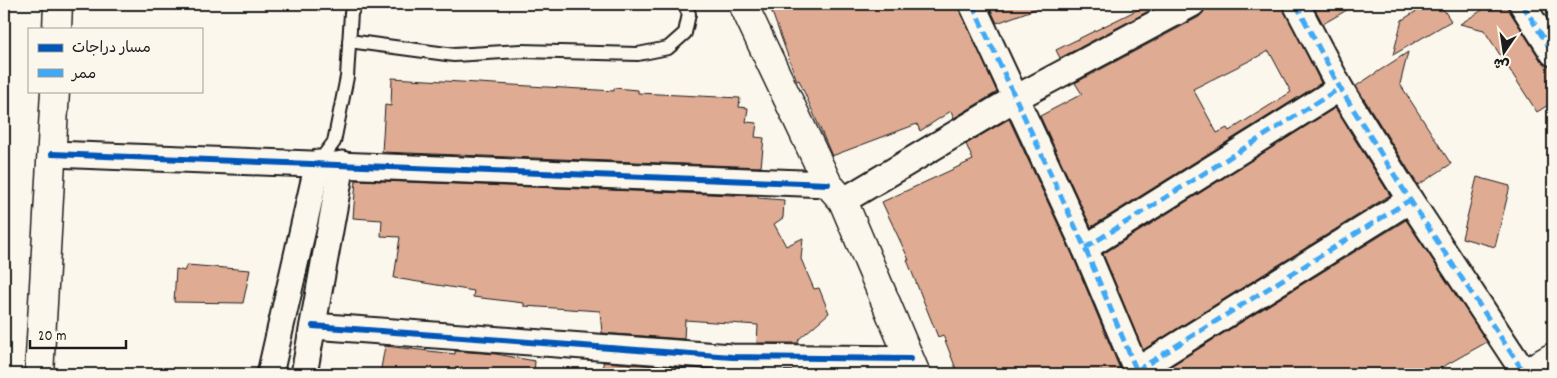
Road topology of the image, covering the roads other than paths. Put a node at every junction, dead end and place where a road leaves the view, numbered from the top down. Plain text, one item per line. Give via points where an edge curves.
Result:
1 (58, 4) edge
2 (356, 4) edge
3 (684, 4) edge
4 (743, 4) edge
5 (972, 4) edge
6 (1192, 4) edge
7 (1296, 4) edge
8 (1522, 4) edge
9 (57, 28) edge
10 (349, 42) junction
11 (1553, 54) edge
12 (1340, 88) junction
13 (55, 92) edge
14 (1014, 99) junction
15 (338, 153) junction
16 (52, 154) junction
17 (318, 163) junction
18 (836, 192) junction
19 (1410, 200) junction
20 (1085, 248) junction
21 (314, 326) junction
22 (1553, 357) edge
23 (731, 366) edge
24 (913, 367) edge
25 (1137, 373) edge
26 (39, 374) edge
27 (270, 374) edge
28 (304, 374) edge
29 (1525, 374) edge

1 - 9 street
2 - 10 lane via 351,13
3 - 10 lane via 689,14 685,33 668,48 638,54 521,51 454,55
4 - 18 street
5 - 14 street
6 - 14 street
7 - 12 street
8 - 11 street
10 - 15 lane
12 - 19 street
12 - 20 street
13 - 16 street
14 - 18 street
14 - 20 street
15 - 17 street
15 - 18 street
15 - 21 street
16 - 17 street
16 - 26 street
17 - 27 street
18 - 24 street
19 - 25 street
19 - 29 street
20 - 25 street
21 - 23 street
21 - 28 street
22 - 29 street
23 - 24 street

